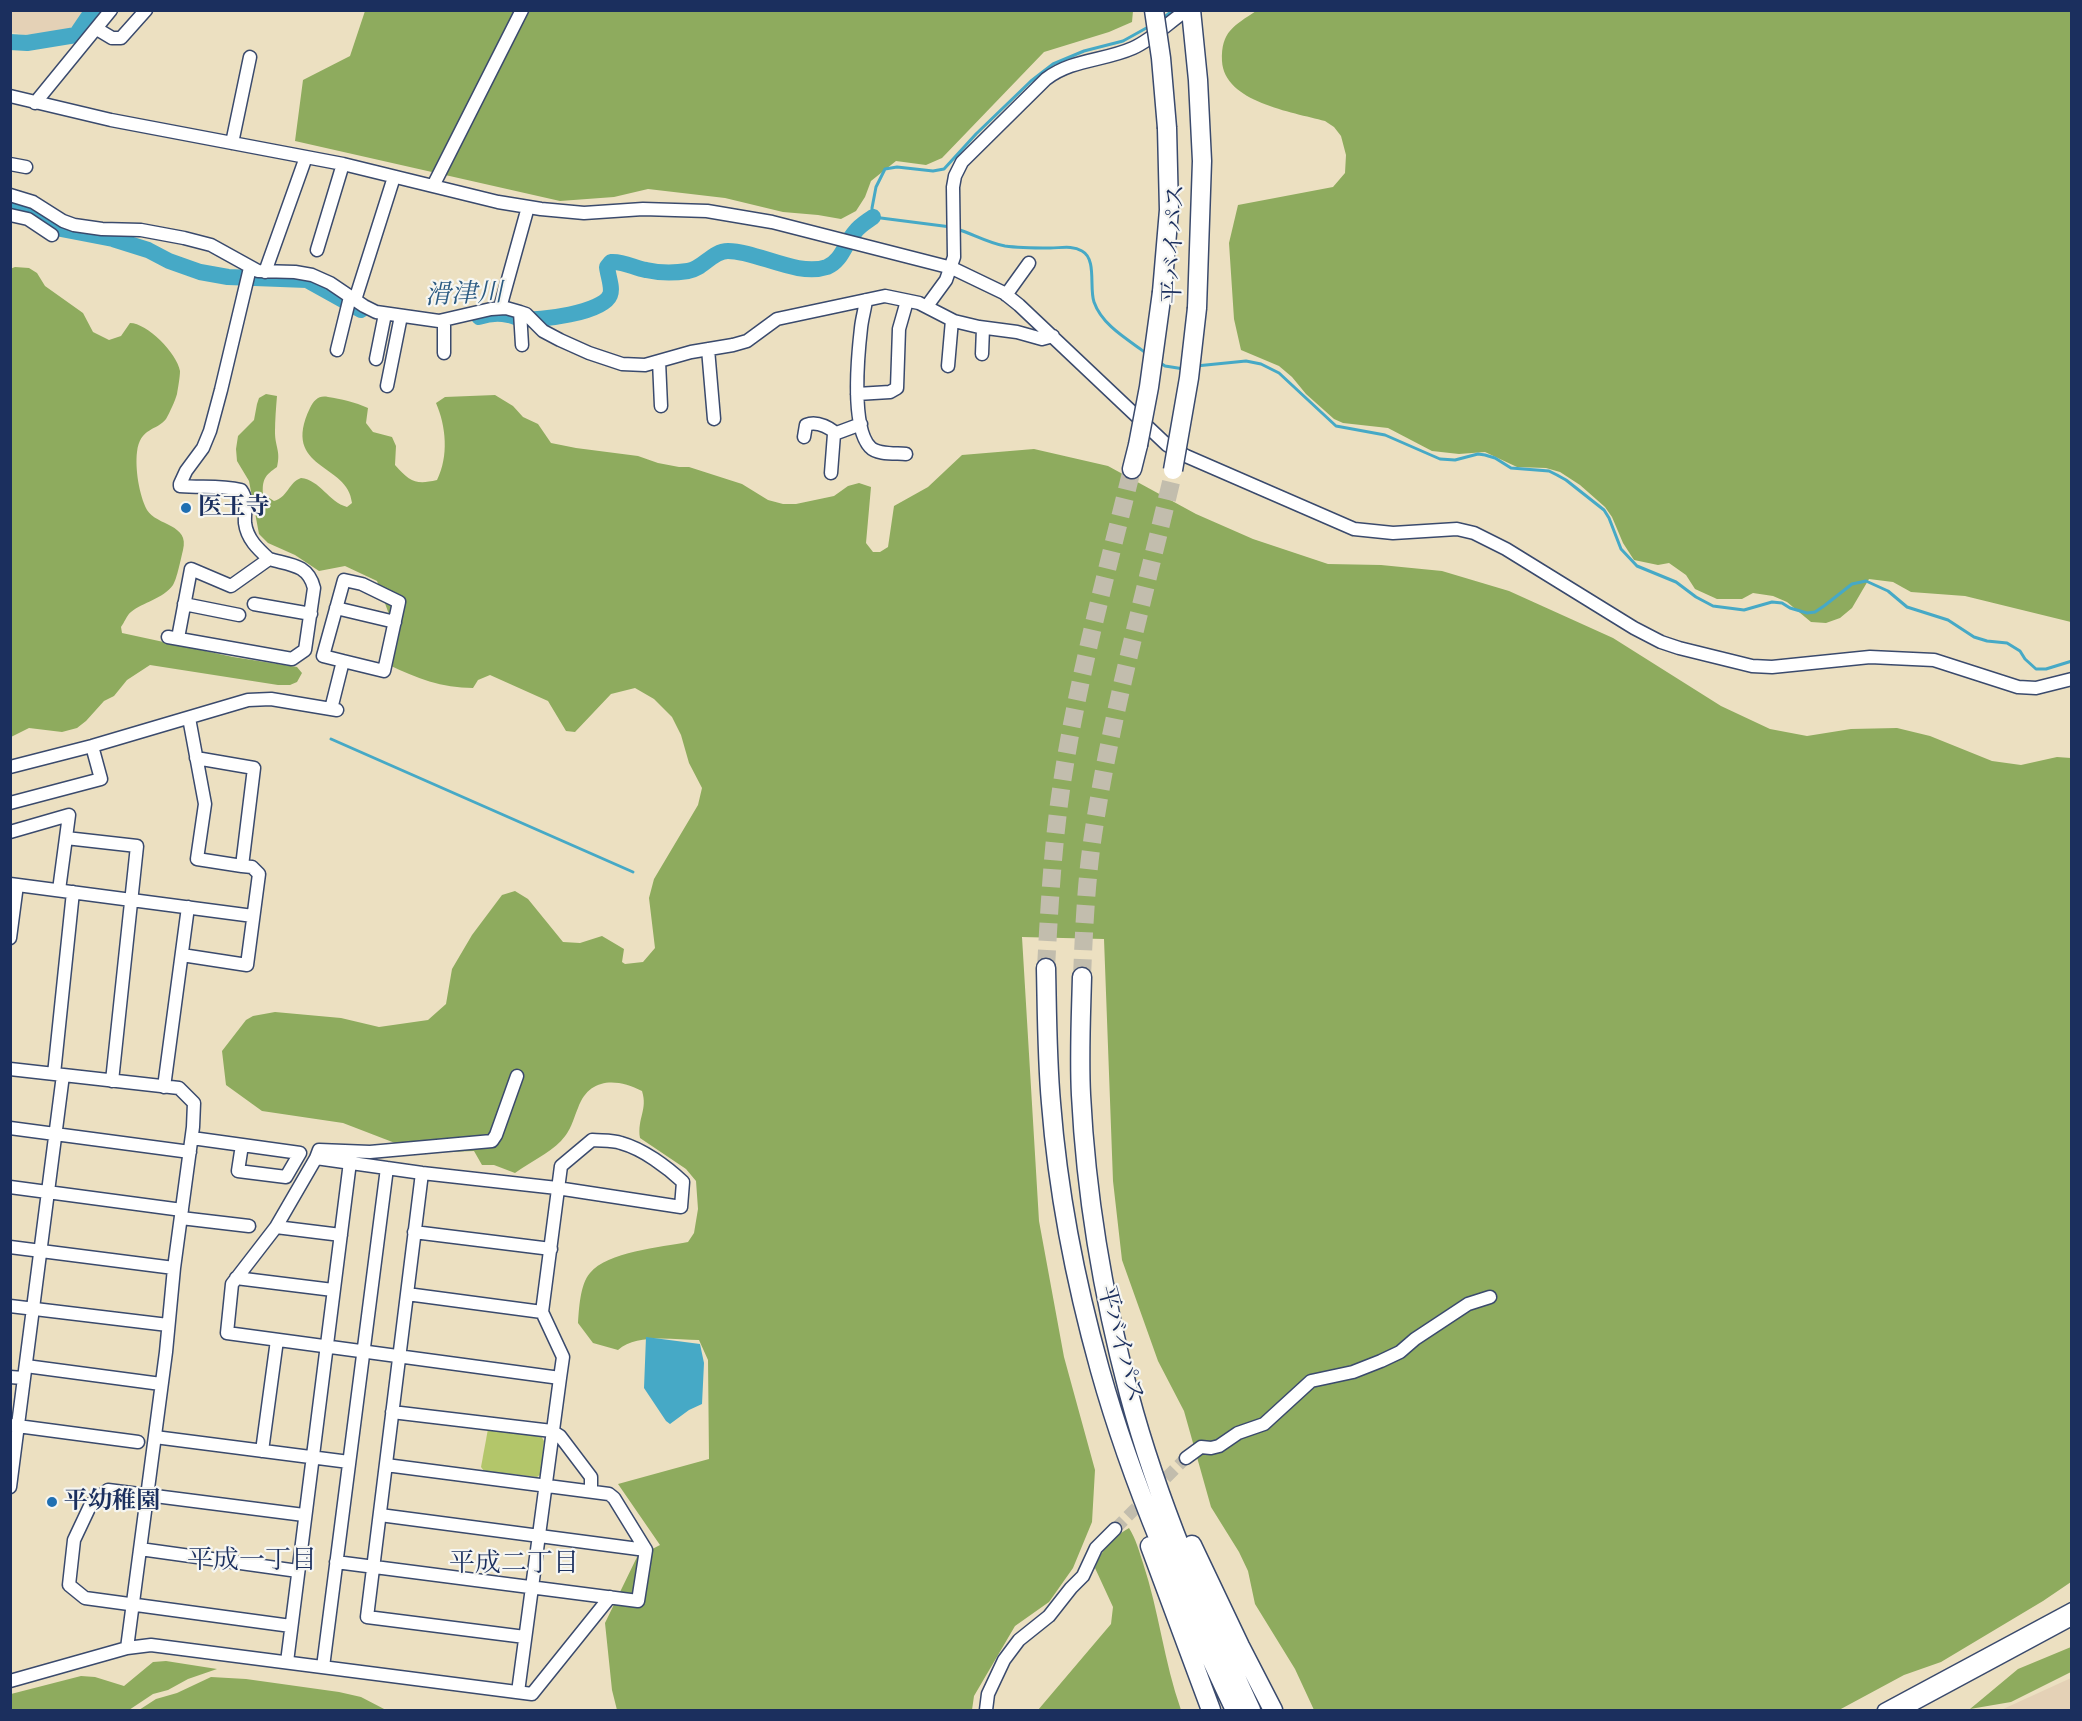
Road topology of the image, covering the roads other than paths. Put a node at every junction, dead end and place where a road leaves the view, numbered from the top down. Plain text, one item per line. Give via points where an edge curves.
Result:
1 (111, 10) edge
2 (146, 10) edge
3 (522, 10) edge
4 (1154, 10) edge
5 (1189, 10) edge
6 (97, 29) junction
7 (250, 57) dead end
8 (10, 96) edge
9 (35, 103) junction
10 (232, 143) junction
11 (306, 157) junction
12 (10, 164) edge
13 (343, 164) junction
14 (26, 167) dead end
15 (394, 177) junction
16 (433, 186) junction
17 (10, 195) edge
18 (528, 207) junction
19 (10, 215) edge
20 (52, 235) dead end
21 (317, 250) dead end
22 (1029, 263) dead end
23 (950, 267) junction
24 (250, 268) junction
25 (265, 272) junction
26 (1006, 295) junction
27 (352, 298) junction
28 (866, 300) junction
29 (907, 301) junction
30 (927, 306) junction
31 (500, 308) junction
32 (520, 312) junction
33 (386, 314) junction
34 (401, 316) junction
35 (952, 320) junction
36 (444, 321) junction
37 (983, 328) junction
38 (551, 335) junction
39 (1053, 336) junction
40 (522, 345) dead end
41 (551, 349) dead end
42 (708, 349) junction
43 (337, 350) dead end
44 (444, 353) dead end
45 (982, 354) dead end
46 (376, 359) dead end
47 (659, 361) junction
48 (948, 366) dead end
49 (387, 386) dead end
50 (857, 394) junction
51 (661, 406) dead end
52 (714, 418) dead end
53 (861, 424) junction
54 (836, 433) junction
55 (804, 437) dead end
56 (906, 454) dead end
57 (1132, 469) tunnel mouth
58 (831, 473) dead end
59 (1173, 474) tunnel mouth
60 (269, 559) junction
61 (184, 604) junction
62 (254, 604) dead end
63 (336, 608) junction
64 (310, 614) junction
65 (239, 615) dead end
66 (395, 622) junction
67 (343, 661) junction
68 (2072, 679) edge
69 (189, 718) junction
70 (92, 746) junction
71 (196, 758) junction
72 (10, 767) edge
73 (10, 803) edge
74 (10, 832) edge
75 (66, 838) junction
76 (242, 866) junction
77 (14, 884) edge
78 (59, 890) junction
79 (73, 892) junction
80 (131, 900) junction
81 (189, 908) junction
82 (253, 916) junction
83 (10, 938) edge
84 (182, 955) junction
85 (1046, 968) tunnel mouth
86 (1082, 977) tunnel mouth
87 (10, 1069) edge
88 (59, 1074) junction
89 (517, 1076) dead end
90 (112, 1081) junction
91 (164, 1088) junction
92 (10, 1128) edge
93 (57, 1133) junction
94 (192, 1138) junction
95 (242, 1145) junction
96 (190, 1152) junction
97 (316, 1158) junction
98 (350, 1162) junction
99 (387, 1168) junction
100 (422, 1173) junction
101 (10, 1187) edge
102 (557, 1188) junction
103 (48, 1192) junction
104 (182, 1214) junction
105 (249, 1226) dead end
106 (276, 1227) junction
107 (1068, 1231) junction
108 (414, 1232) junction
109 (341, 1235) junction
110 (10, 1247) edge
111 (551, 1249) junction
112 (40, 1250) junction
113 (174, 1268) junction
114 (236, 1278) junction
115 (333, 1290) junction
116 (407, 1294) junction
117 (1490, 1297) dead end
118 (10, 1306) edge
119 (33, 1309) junction
120 (542, 1312) junction
121 (168, 1325) junction
122 (277, 1340) junction
123 (326, 1346) junction
124 (364, 1351) junction
125 (399, 1356) junction
126 (1120, 1359) junction
127 (20, 1374) edge
128 (560, 1378) junction
129 (161, 1384) junction
130 (392, 1412) junction
131 (15, 1425) edge
132 (552, 1431) junction
133 (155, 1437) junction
134 (138, 1442) dead end
135 (262, 1451) junction
136 (312, 1457) junction
137 (1186, 1458) tunnel mouth
138 (349, 1462) junction
139 (386, 1465) junction
140 (545, 1485) junction
141 (11, 1486) edge
142 (591, 1491) junction
143 (148, 1494) junction
144 (304, 1515) junction
145 (380, 1515) junction
146 (1115, 1529) tunnel mouth
147 (538, 1536) junction
148 (140, 1548) junction
149 (645, 1550) junction
150 (336, 1562) junction
151 (373, 1568) junction
152 (298, 1571) junction
153 (532, 1587) junction
154 (609, 1597) junction
155 (132, 1605) junction
156 (2072, 1609) edge
157 (2072, 1619) edge
158 (291, 1626) junction
159 (525, 1637) junction
160 (127, 1648) junction
161 (287, 1662) junction
162 (323, 1667) junction
163 (10, 1681) edge
164 (518, 1692) junction
165 (986, 1710) edge
166 (1211, 1710) edge
167 (1235, 1710) edge
168 (1251, 1710) edge
169 (1273, 1710) edge
170 (1884, 1710) edge
171 (1903, 1710) edge

1 - 6 street
2 - 6 street via 121,38 112,38
3 - 16 street
4 - 57 highway, 平バイパス, bridge via 1167,128 1169,210 1154,356
5 - 23 street via 1133,48 1057,71 968,155 955,176 954,250
5 - 59 highway, 平バイパス, bridge via 1203,161 1197,308
6 - 9 street
7 - 10 street
8 - 9 street
9 - 10 street
10 - 11 street
11 - 13 street
11 - 25 street
12 - 14 street
13 - 15 street
13 - 21 street
15 - 16 street
15 - 27 street
16 - 18 street
17 - 24 street via 33,202 74,225 151,231 211,245
18 - 23 street via 598,213 643,209 707,211 772,222
18 - 31 street
19 - 20 street via 28,219
22 - 26 street
23 - 26 street
23 - 30 street via 942,287
24 - 25 street
24 - 60 street via 210,431 180,486 241,490 246,501 246,530
25 - 27 street via 302,272 330,283
26 - 39 street
27 - 33 street
27 - 43 street
28 - 29 street via 885,296
28 - 42 street via 777,319 747,340
28 - 50 street
29 - 30 street
29 - 50 street via 899,329 897,388
30 - 35 street
31 - 32 street
31 - 36 street
32 - 38 street
32 - 40 street
33 - 34 street
33 - 46 street
34 - 36 street
34 - 49 street
35 - 37 street
35 - 48 street
36 - 44 street
37 - 39 street via 1042,339
37 - 45 street
38 - 41 street
38 - 47 street via 613,362 638,365
39 - 68 street via 1167,444 1186,456 1354,529 1393,533 1457,529 1474,533 1661,642 1752,666 1902,658 1934,660 2018,687 2036,688
42 - 47 street
42 - 52 street
47 - 51 street
50 - 53 street
53 - 54 street
53 - 56 street via 875,451
54 - 55 street via 812,423 806,424
54 - 58 street
60 - 61 street via 231,586 191,569
60 - 64 street via 308,572 314,588
61 - 64 street via 173,638 292,659 305,651
61 - 65 street
62 - 64 street
63 - 66 street
63 - 66 street via 344,580 362,584 399,602
63 - 67 street via 323,656
66 - 67 street via 384,671
67 - 69 street via 334,709 259,699
69 - 70 street
69 - 71 street
70 - 72 street
70 - 73 street via 101,779
71 - 76 street via 205,804 197,859
71 - 76 street via 254,768
74 - 75 street via 69,816
75 - 78 street
75 - 80 street via 137,846
76 - 82 street via 252,867 259,874
77 - 78 street
77 - 83 street
78 - 79 street
79 - 80 street
79 - 88 street
80 - 81 street
80 - 90 street
81 - 82 street
81 - 84 street
82 - 84 street via 247,965
84 - 91 street
85 - 107 highway, 平バイパス via 1051,1103
86 - 126 highway, 平バイパス via 1080,1058 1084,1134 1099,1260
87 - 88 street
88 - 90 street
88 - 93 street
89 - 97 street via 492,1141 370,1152 319,1150
90 - 91 street
91 - 94 street via 179,1088 194,1103
92 - 93 street
93 - 96 street
93 - 103 street
94 - 95 street
94 - 96 street
95 - 95 street via 288,1151 300,1153 285,1177 238,1171
96 - 104 street
97 - 98 street
97 - 106 street
98 - 99 street
98 - 109 street
99 - 100 street
99 - 124 street
100 - 102 street
100 - 108 street
101 - 103 street
102 - 102 street via 561,1166 592,1140 631,1146 683,1182 681,1207
102 - 111 street
103 - 104 street
103 - 112 street
104 - 105 street
104 - 113 street
106 - 109 street
106 - 114 street
107 - 166 highway via 1091,1361 1112,1436
107 - 167 highway, 平バイパス via 1084,1311 1118,1428 1158,1537
108 - 111 street
108 - 116 street
109 - 115 street
110 - 112 street
111 - 120 street
112 - 113 street
112 - 119 street
113 - 121 street
114 - 115 street
114 - 122 street via 226,1333
115 - 123 street
116 - 120 street
116 - 125 street
117 - 137 street via 1468,1304 1381,1361 1311,1381 1270,1421 1238,1433 1219,1446 1201,1447
118 - 119 street
119 - 121 street
119 - 127 street
120 - 128 street via 563,1357
121 - 129 street
122 - 123 street
122 - 135 street
123 - 124 street
123 - 136 street
124 - 125 street
124 - 138 street
125 - 128 street
125 - 130 street
126 - 168 highway, 平バイパス via 1151,1467 1177,1538
126 - 169 highway via 1198,1558
127 - 129 street
127 - 131 street
128 - 132 street
129 - 133 street
130 - 132 street
130 - 139 street
131 - 134 street
131 - 141 street
132 - 140 street
132 - 142 street via 591,1477
133 - 135 street
133 - 143 street
135 - 136 street
136 - 138 street
136 - 144 street
138 - 150 street
139 - 140 street
139 - 145 street
140 - 142 street
140 - 147 street
142 - 149 street via 614,1498
143 - 144 street
143 - 148 street
143 - 155 street via 108,1490 91,1504 74,1540 69,1585 85,1598
144 - 152 street
145 - 147 street
145 - 151 street
146 - 165 street via 1096,1548 1083,1576 1004,1660 987,1694
147 - 149 street
147 - 153 street
148 - 152 street
148 - 155 street
149 - 154 street via 639,1602
150 - 151 street
150 - 162 street
151 - 153 street
151 - 159 street via 367,1617
152 - 158 street
153 - 154 street
153 - 159 street
154 - 164 street via 532,1694
155 - 158 street
155 - 160 street
156 - 170 street
157 - 171 street
158 - 161 street
159 - 164 street
160 - 161 street via 168,1646
160 - 163 street
161 - 162 street
162 - 164 street

